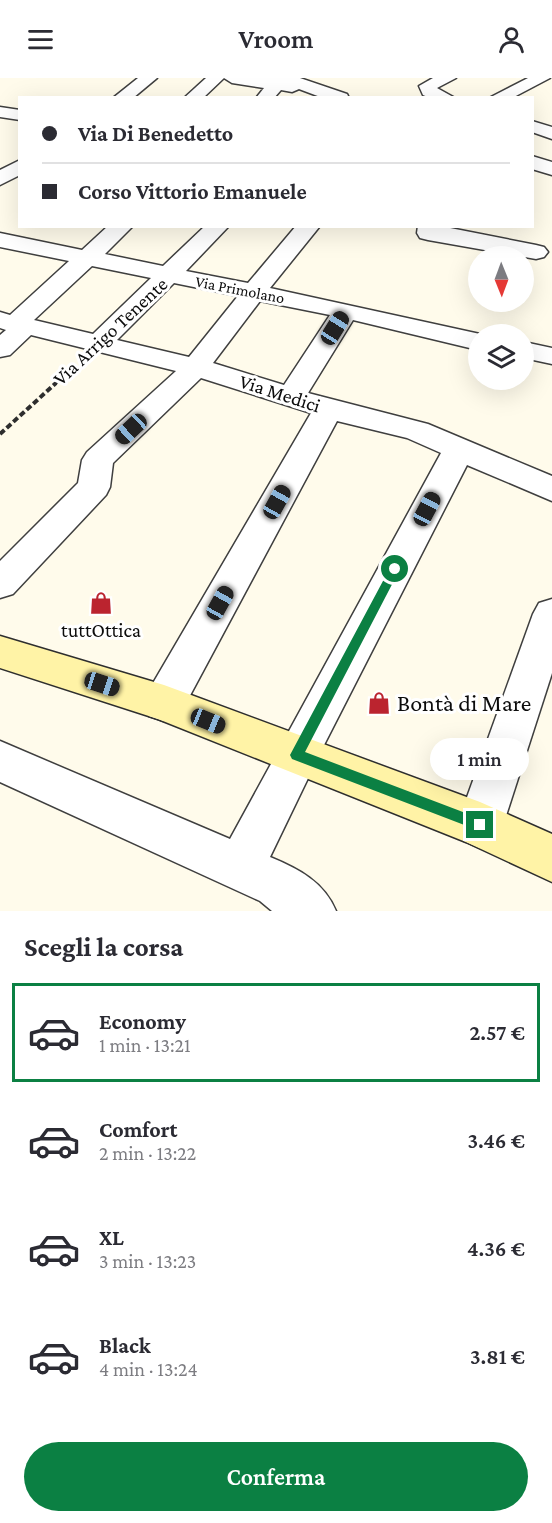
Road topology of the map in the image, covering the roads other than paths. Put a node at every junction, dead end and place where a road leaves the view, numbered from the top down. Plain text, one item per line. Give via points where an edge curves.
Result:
1 (149, 78) edge
2 (216, 78) edge
3 (232, 78) edge
4 (448, 78) edge
5 (542, 78) edge
6 (282, 81) edge
7 (519, 89) junction
8 (124, 96) edge
9 (194, 96) edge
10 (266, 96) edge
11 (336, 96) edge
12 (441, 96) edge
13 (503, 96) edge
14 (541, 97) dead end
15 (0, 112) edge
16 (18, 115) edge
17 (534, 127) edge
18 (552, 133) edge
19 (534, 163) edge
20 (18, 167) edge
21 (552, 169) edge
22 (0, 179) edge
23 (28, 228) edge
24 (120, 228) edge
25 (216, 228) edge
26 (307, 228) edge
27 (429, 228) edge
28 (4, 245) edge
29 (536, 252) dead end
30 (86, 259) junction
31 (169, 276) junction
32 (254, 291) junction
33 (346, 311) junction
34 (13, 324) edge
35 (468, 340) edge
36 (99, 344) junction
37 (0, 349) edge
38 (534, 352) edge
39 (552, 356) edge
40 (196, 367) junction
41 (292, 396) junction
42 (328, 409) junction
43 (459, 449) junction
44 (552, 489) edge
45 (0, 584) edge
46 (552, 614) edge
47 (0, 652) edge
48 (164, 703) junction
49 (296, 755) junction
50 (0, 761) edge
51 (480, 825) junction
52 (552, 858) edge
53 (240, 868) junction
54 (311, 911) edge

1 - 8 street
2 - 9 street
3 - 6 street
4 - 12 street via 428,86 429,92
5 - 7 street
6 - 10 street
6 - 11 street
7 - 13 street
7 - 14 street
15 - 16 street
17 - 18 street
19 - 21 street
20 - 22 street
23 - 28 street
24 - 30 street
25 - 31 street, Via Arrigo Tenente
26 - 32 street
27 - 29 street via 428,233
28 - 30 street, Via Primolano
30 - 31 street, Via Primolano
30 - 34 street
31 - 32 street, Via Primolano
31 - 36 street, Via Arrigo Tenente
32 - 33 street, Via Primolano
32 - 40 street
33 - 35 street, Via Primolano
33 - 41 street
34 - 36 street, Via Medici
34 - 37 street
36 - 40 street, Via Medici
38 - 39 street
40 - 41 street, Via Medici
40 - 45 street via 98,460 94,488
41 - 42 street, Via Medici
42 - 43 street, Via Medici via 417,431
42 - 48 street
43 - 44 street, Via Medici
43 - 49 street
46 - 51 street
47 - 48 main road
48 - 49 main road
49 - 51 main road
49 - 53 street
50 - 53 street
51 - 52 main road
53 - 54 street via 278,884

